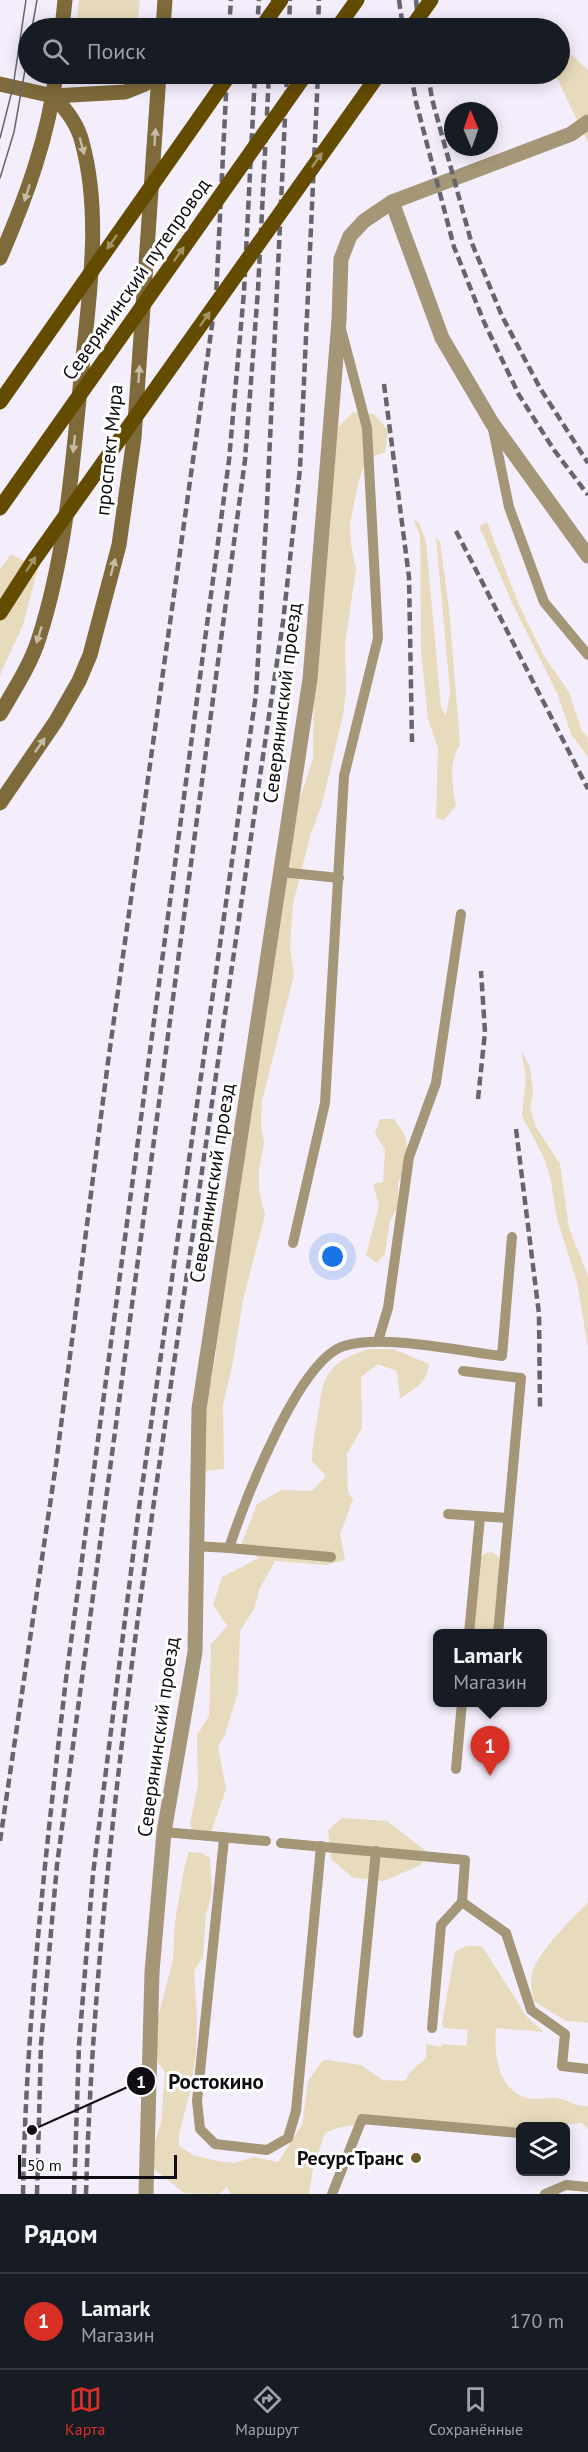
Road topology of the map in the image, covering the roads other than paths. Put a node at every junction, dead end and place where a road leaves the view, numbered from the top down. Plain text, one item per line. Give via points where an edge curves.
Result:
1 (65, 0) edge
2 (165, 0) edge
3 (281, 0) edge
4 (357, 0) edge
5 (431, 0) edge
6 (63, 18) edge
7 (164, 18) edge
8 (268, 18) edge
9 (344, 18) edge
10 (418, 18) edge
11 (0, 84) edge
12 (55, 84) edge
13 (145, 84) edge
14 (158, 84) edge
15 (223, 84) edge
16 (299, 84) edge
17 (372, 84) edge
18 (53, 96) junction
19 (588, 122) edge
20 (392, 202) junction
21 (0, 258) edge
22 (339, 320) junction
23 (0, 402) edge
24 (492, 423) junction
25 (0, 508) edge
26 (588, 556) edge
27 (0, 614) edge
28 (588, 655) edge
29 (0, 714) edge
30 (0, 803) edge
31 (281, 872) junction
32 (339, 878) junction
33 (461, 914) dead end
34 (512, 1237) dead end
35 (293, 1243) dead end
36 (378, 1341) junction
37 (463, 1371) dead end
38 (448, 1514) dead end
39 (480, 1517) junction
40 (508, 1518) junction
41 (195, 1546) junction
42 (229, 1548) junction
43 (331, 1557) dead end
44 (469, 1629) edge
45 (498, 1629) edge
46 (462, 1707) edge
47 (456, 1769) dead end
48 (164, 1832) junction
49 (224, 1839) junction
50 (266, 1841) dead end
51 (281, 1843) dead end
52 (321, 1846) junction
53 (376, 1851) junction
54 (462, 1902) junction
55 (432, 2028) dead end
56 (358, 2033) dead end
57 (588, 2069) edge
58 (516, 2133) edge
59 (588, 2187) edge
60 (146, 2194) edge
61 (332, 2194) edge
62 (545, 2194) edge

1 - 6 main road
2 - 7 main road
3 - 8 main road, bridge
4 - 9 main road
5 - 10 main road, bridge
11 - 18 main road
12 - 18 main road
13 - 18 main road via 125,92
30 -> 14 main road, проспект Мира via 79,681 90,656 119,545 134,438
15 -> 23 main road, Северянинский путепровод, bridge
25 -> 16 main road, Северянинский путепровод, bridge
27 -> 17 main road, bridge via 34,560
18 -> 21 main road via 26,199
18 -> 29 main road via 64,107 81,139 89,175 90,277 69,500 55,576 39,639
19 - 20 street, Северянинский проезд via 571,134
20 - 22 street, Северянинский проезд via 364,221 350,237 341,259
20 - 24 street via 442,338
22 - 31 street, Северянинский проезд via 310,679
22 - 32 lane via 366,428 378,638 344,776
24 - 26 street
24 - 28 lane via 509,507 543,602
31 - 32 lane
31 - 41 street, Северянинский проезд via 199,1409
32 - 35 lane via 325,1102
33 - 36 lane via 436,1083 408,1157 388,1308
34 - 36 lane via 502,1356
36 - 42 lane via 342,1347 312,1371 247,1494
37 - 40 lane via 521,1378
38 - 39 lane
39 - 40 lane
39 - 44 lane
40 - 45 lane
41 - 42 lane
41 - 48 street, Северянинский проезд via 195,1652
42 - 43 lane
46 - 47 lane
48 - 49 lane
48 - 60 street, Северянинский проезд via 152,1972
49 - 50 lane
49 - 52 lane via 197,2101 200,2129 215,2144 267,2150 288,2138 296,2111
51 - 52 lane
52 - 53 lane
53 - 54 lane via 465,1860
53 - 56 lane
54 - 55 lane via 441,1925
54 - 57 lane via 506,1933 531,2010 565,2034 562,2066
58 - 61 lane via 362,2119
59 - 62 lane via 566,2185

